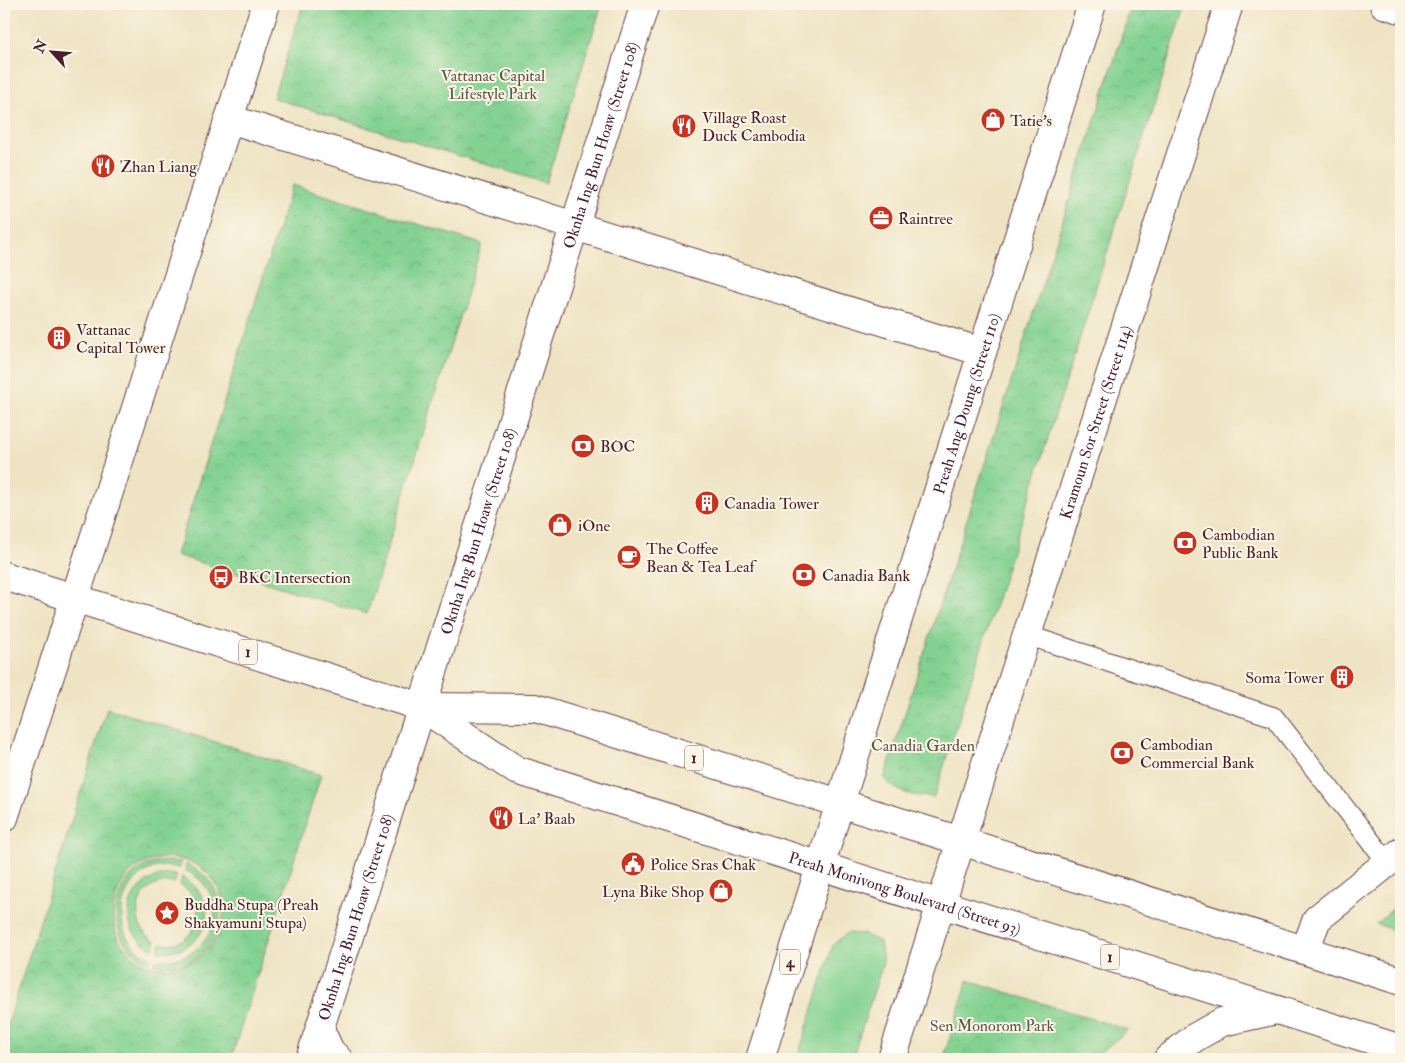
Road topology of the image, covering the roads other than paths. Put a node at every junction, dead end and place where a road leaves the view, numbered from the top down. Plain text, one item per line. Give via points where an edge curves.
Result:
1 (266, 4) edge
2 (645, 4) edge
3 (1092, 4) edge
4 (1229, 4) edge
5 (1384, 4) edge
6 (1401, 9) edge
7 (229, 120) junction
8 (574, 226) junction
9 (982, 352) junction
10 (4, 576) edge
11 (74, 598) junction
12 (1027, 635) junction
13 (422, 707) junction
14 (840, 802) junction
15 (4, 818) edge
16 (962, 841) junction
17 (1395, 857) edge
18 (820, 865) junction
19 (942, 904) junction
20 (1305, 950) junction
21 (1401, 981) edge
22 (1276, 1010) junction
23 (320, 1029) junction
24 (1401, 1049) edge
25 (310, 1059) edge
26 (338, 1059) edge
27 (760, 1059) edge
28 (892, 1059) edge
29 (1168, 1059) edge

1 - 7 main road
2 - 8 main road, Oknha Ing Bun Hoaw (Street 108)
3 - 9 main road, Preah Ang Doung (Street 110)
4 - 12 main road, Kramoun Sor Street (Street 114)
5 - 6 main road
7 - 8 main road
7 - 11 main road
8 - 9 main road
8 - 13 main road, Oknha Ing Bun Hoaw (Street 108)
9 - 14 main road, Preah Ang Doung (Street 110)
10 - 11 main road, Preah Monivong Boulevard (Street 93) / 1
11 - 13 main road, Preah Monivong Boulevard (Street 93) / 1
11 - 15 main road
12 - 16 main road, Kramoun Sor Street (Street 114)
12 - 17 lane via 1274,717
13 - 14 main road, Preah Monivong Boulevard (Street 93) / 1 via 535,708
13 - 18 main road, Preah Monivong Boulevard (Street 93) / 1 via 516,770
13 - 23 main road, Oknha Ing Bun Hoaw (Street 108)
14 - 16 main road, Preah Monivong Boulevard (Street 93) / 1
14 - 18 main road, Preah Ang Doung (Street 110)
16 - 19 main road, Kramoun Sor Street (Street 114)
16 - 20 main road, Preah Monivong Boulevard (Street 93) / 1
17 - 20 main road via 1317,919
18 - 19 main road, Preah Monivong Boulevard (Street 93) / 1
18 - 27 main road, 4
19 - 22 main road, Preah Monivong Boulevard (Street 93) / 1
19 - 28 main road, Kramoun Sor Street (Street 114)
20 - 21 main road, Preah Monivong Boulevard (Street 93) / 1
22 - 24 main road, Preah Monivong Boulevard (Street 93) / 1
22 - 29 main road via 1222,1022 1194,1038
23 - 25 main road, Oknha Ing Bun Hoaw (Street 108)
23 - 26 main road via 330,1051

